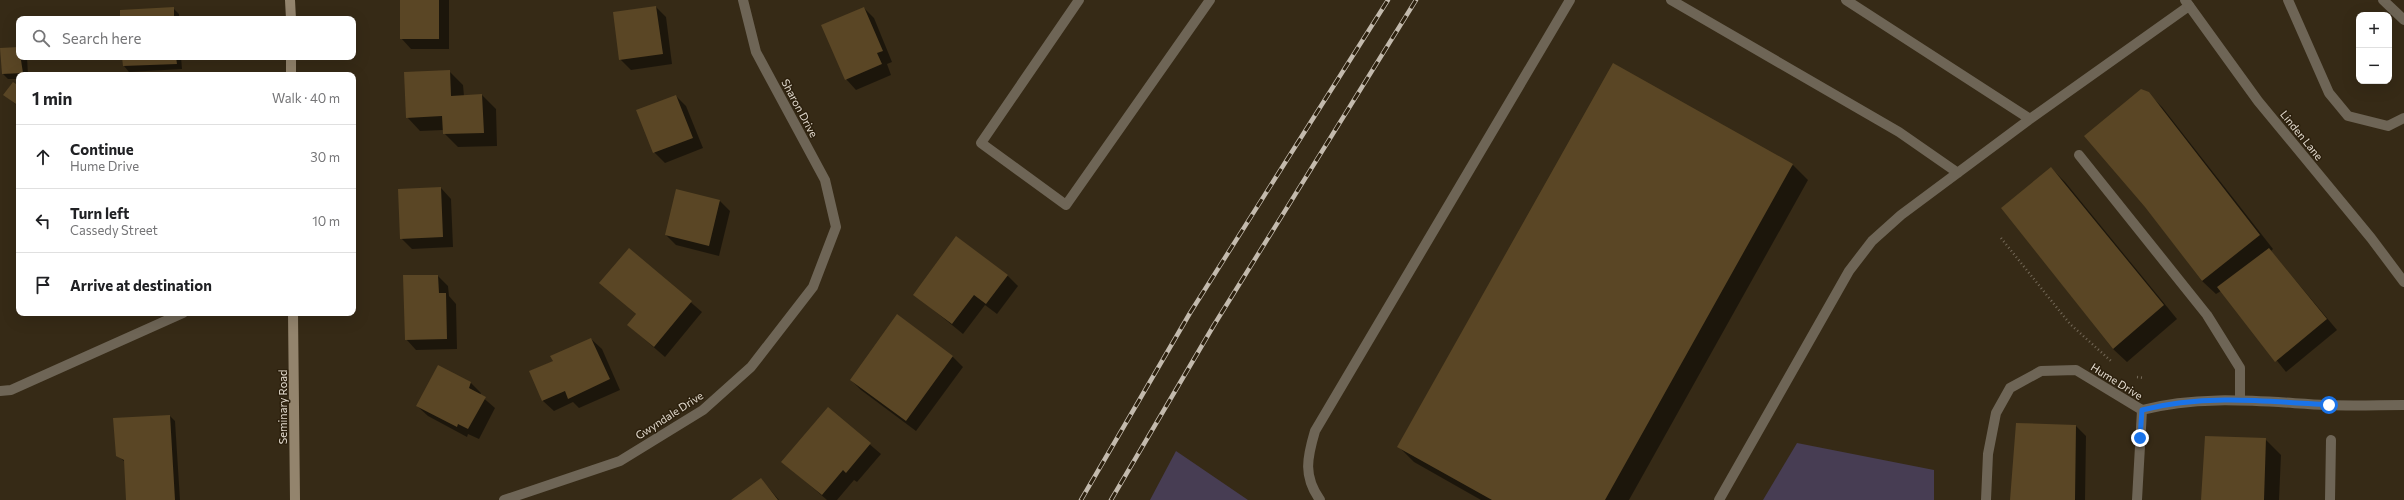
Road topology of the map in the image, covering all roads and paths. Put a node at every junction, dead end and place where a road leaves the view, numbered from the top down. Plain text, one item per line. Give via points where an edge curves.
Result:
1 (290, 0) edge
2 (743, 0) edge
3 (1079, 0) edge
4 (1210, 0) edge
5 (1570, 0) edge
6 (1671, 0) edge
7 (1846, 0) edge
8 (2288, 0) edge
9 (2383, 0) edge
10 (2187, 3) edge
11 (290, 16) edge
12 (2404, 20) edge
13 (291, 60) edge
14 (291, 72) edge
15 (2404, 118) edge
16 (2030, 119) junction
17 (2079, 155) dead end
18 (1958, 173) junction
19 (836, 227) joint
20 (2000, 238) dead end
21 (2404, 282) edge
22 (176, 316) edge
23 (293, 316) edge
24 (2113, 362) dead end
25 (2134, 376) dead end
26 (2144, 378) dead end
27 (0, 391) edge
28 (2240, 399) junction
29 (2404, 406) edge
30 (2142, 410) junction
31 (2331, 440) dead end
32 (295, 500) edge
33 (504, 500) edge
34 (1320, 500) edge
35 (1719, 500) edge
36 (1986, 500) edge
37 (2137, 500) edge
38 (2330, 500) edge

1 - 11 main road
2 - 19 street, Sharon Drive via 756,52 824,180
3 - 4 street via 981,144 1066,205
5 - 34 street via 1315,431 1306,460 1311,488
6 - 18 street via 1899,132
7 - 16 street
8 - 15 street via 2329,93 2348,116 2388,126
9 - 12 street
10 - 16 street
10 - 21 street, Linden Lane via 2258,101
13 - 14 main road
16 - 18 street
17 - 28 street via 2207,315 2240,368
18 - 35 street via 1901,215 1872,241 1848,271
19 - 33 street, Gwyndale Drive via 813,287 751,367 703,410 620,461
20 - 24 path via 2070,324
22 - 27 street via 10,390
23 - 32 main road, Seminary Road
25 - 26 path
28 - 29 street, Hume Drive via 2329,405
28 - 30 street, Hume Drive via 2171,403
30 - 36 street, Hume Drive via 2076,370 2042,371 2010,388 1996,412 1988,454
30 - 37 street
31 - 38 street

